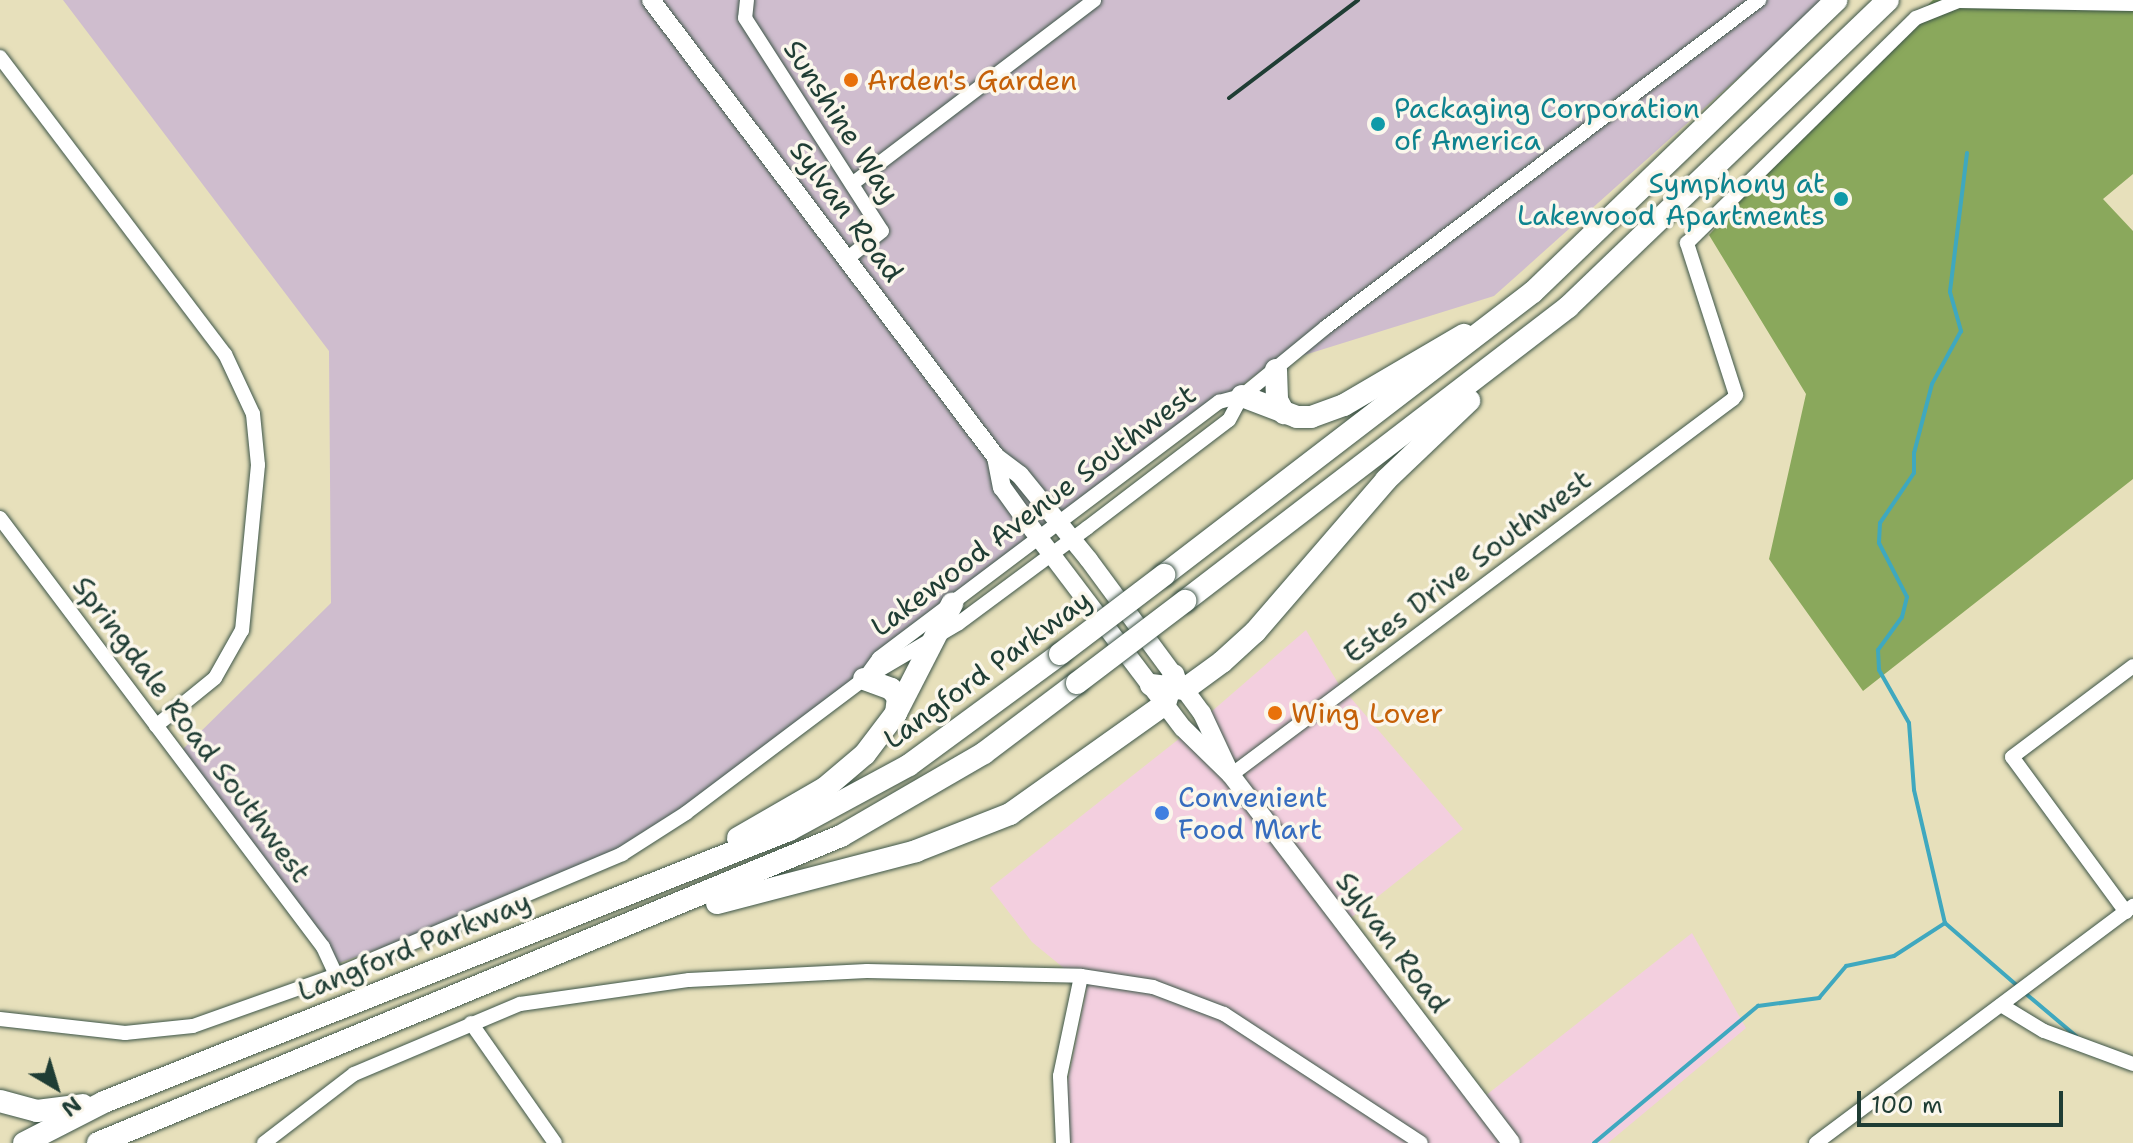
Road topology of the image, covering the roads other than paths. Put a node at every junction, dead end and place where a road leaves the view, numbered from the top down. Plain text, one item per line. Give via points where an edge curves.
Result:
1 (651, 0) edge
2 (747, 0) edge
3 (1094, 0) edge
4 (1759, 0) edge
5 (1836, 0) edge
6 (1888, 0) edge
7 (2133, 4) edge
8 (0, 57) edge
9 (852, 184) junction
10 (848, 258) junction
11 (1533, 292) junction
12 (1568, 307) junction
13 (1276, 370) junction
14 (1242, 396) junction
15 (1284, 413) junction
16 (996, 457) junction
17 (0, 518) edge
18 (1058, 522) junction
19 (1039, 537) junction
20 (1072, 539) junction
21 (1052, 554) junction
22 (952, 604) junction
23 (935, 638) junction
24 (2133, 666) edge
25 (864, 679) junction
26 (1169, 689) junction
27 (896, 713) junction
28 (156, 726) junction
29 (1231, 775) junction
30 (663, 879) junction
31 (2129, 909) edge
32 (594, 941) junction
33 (336, 975) junction
34 (1081, 976) junction
35 (2001, 1005) junction
36 (0, 1019) edge
37 (471, 1023) junction
38 (2133, 1064) edge
39 (0, 1101) edge
40 (104, 1102) junction
41 (154, 1120) junction
42 (1826, 1140) edge
43 (24, 1143) edge
44 (98, 1143) edge
45 (119, 1143) edge
46 (264, 1143) edge
47 (555, 1143) edge
48 (1063, 1143) edge
49 (1421, 1143) edge
50 (1511, 1143) edge

1 - 10 main road, Sylvan Road
2 - 9 street, Sunshine Way via 745,18
3 - 9 street
4 - 13 street, Lakewood Avenue Southwest
5 - 11 highway, Langford Parkway
6 - 12 highway
7 - 29 street, Estes Drive Southwest via 1958,1 1933,6 1687,243 1736,395 1733,399
8 - 28 street via 225,354 253,414 258,465 242,630 215,678
9 - 10 street, Sunshine Way via 882,231
10 - 16 main road, Sylvan Road
11 - 15 highway via 1344,405 1311,417
11 - 30 highway, Langford Parkway, bridge via 1060,654 870,789 789,830
12 - 26 highway via 1386,480 1255,632
12 - 32 highway, bridge via 984,753 853,830
13 - 14 street, Lakewood Avenue Southwest
13 - 15 highway via 1277,400
14 - 15 highway
14 - 18 street, Lakewood Avenue Southwest via 1219,402
14 - 20 street, Lakewood Avenue Southwest via 1229,420
16 - 18 main road, Sylvan Road via 1020,475
16 - 19 main road, Sylvan Road via 1002,487
17 - 28 street, Springdale Road Southwest
18 - 19 street, Lakewood Avenue Southwest
18 - 20 main road, Sylvan Road
19 - 21 main road, Sylvan Road
19 - 22 street, Lakewood Avenue Southwest
20 - 21 street, Lakewood Avenue Southwest
20 - 26 main road, Sylvan Road
21 - 23 street, Lakewood Avenue Southwest
21 - 26 main road, Sylvan Road
22 - 23 highway
22 - 25 street, Lakewood Avenue Southwest via 879,658
23 - 25 street, Lakewood Avenue Southwest
23 - 27 highway
24 - 31 street via 2012,757
25 - 27 highway via 891,689 898,697
25 - 33 street, Lakewood Avenue Southwest via 622,854
26 - 29 main road, Sylvan Road via 1202,713
26 - 32 highway via 1048,791 972,832
27 - 30 highway via 865,754 825,788
28 - 33 street, Springdale Road Southwest via 323,947
29 - 50 main road, Sylvan Road
30 - 40 highway, Langford Parkway
31 - 35 street
32 - 41 highway
33 - 36 street, Lakewood Avenue Southwest via 193,1026 125,1033
34 - 37 street via 867,971 689,980 551,995
34 - 48 street via 1060,1076
34 - 49 street via 1153,987 1224,1014
35 - 38 street via 2044,1031
35 - 42 street
37 - 46 street via 354,1074
37 - 47 street
39 - 40 highway via 37,1111
40 - 43 highway, Langford Parkway
41 - 44 highway
41 - 45 highway

